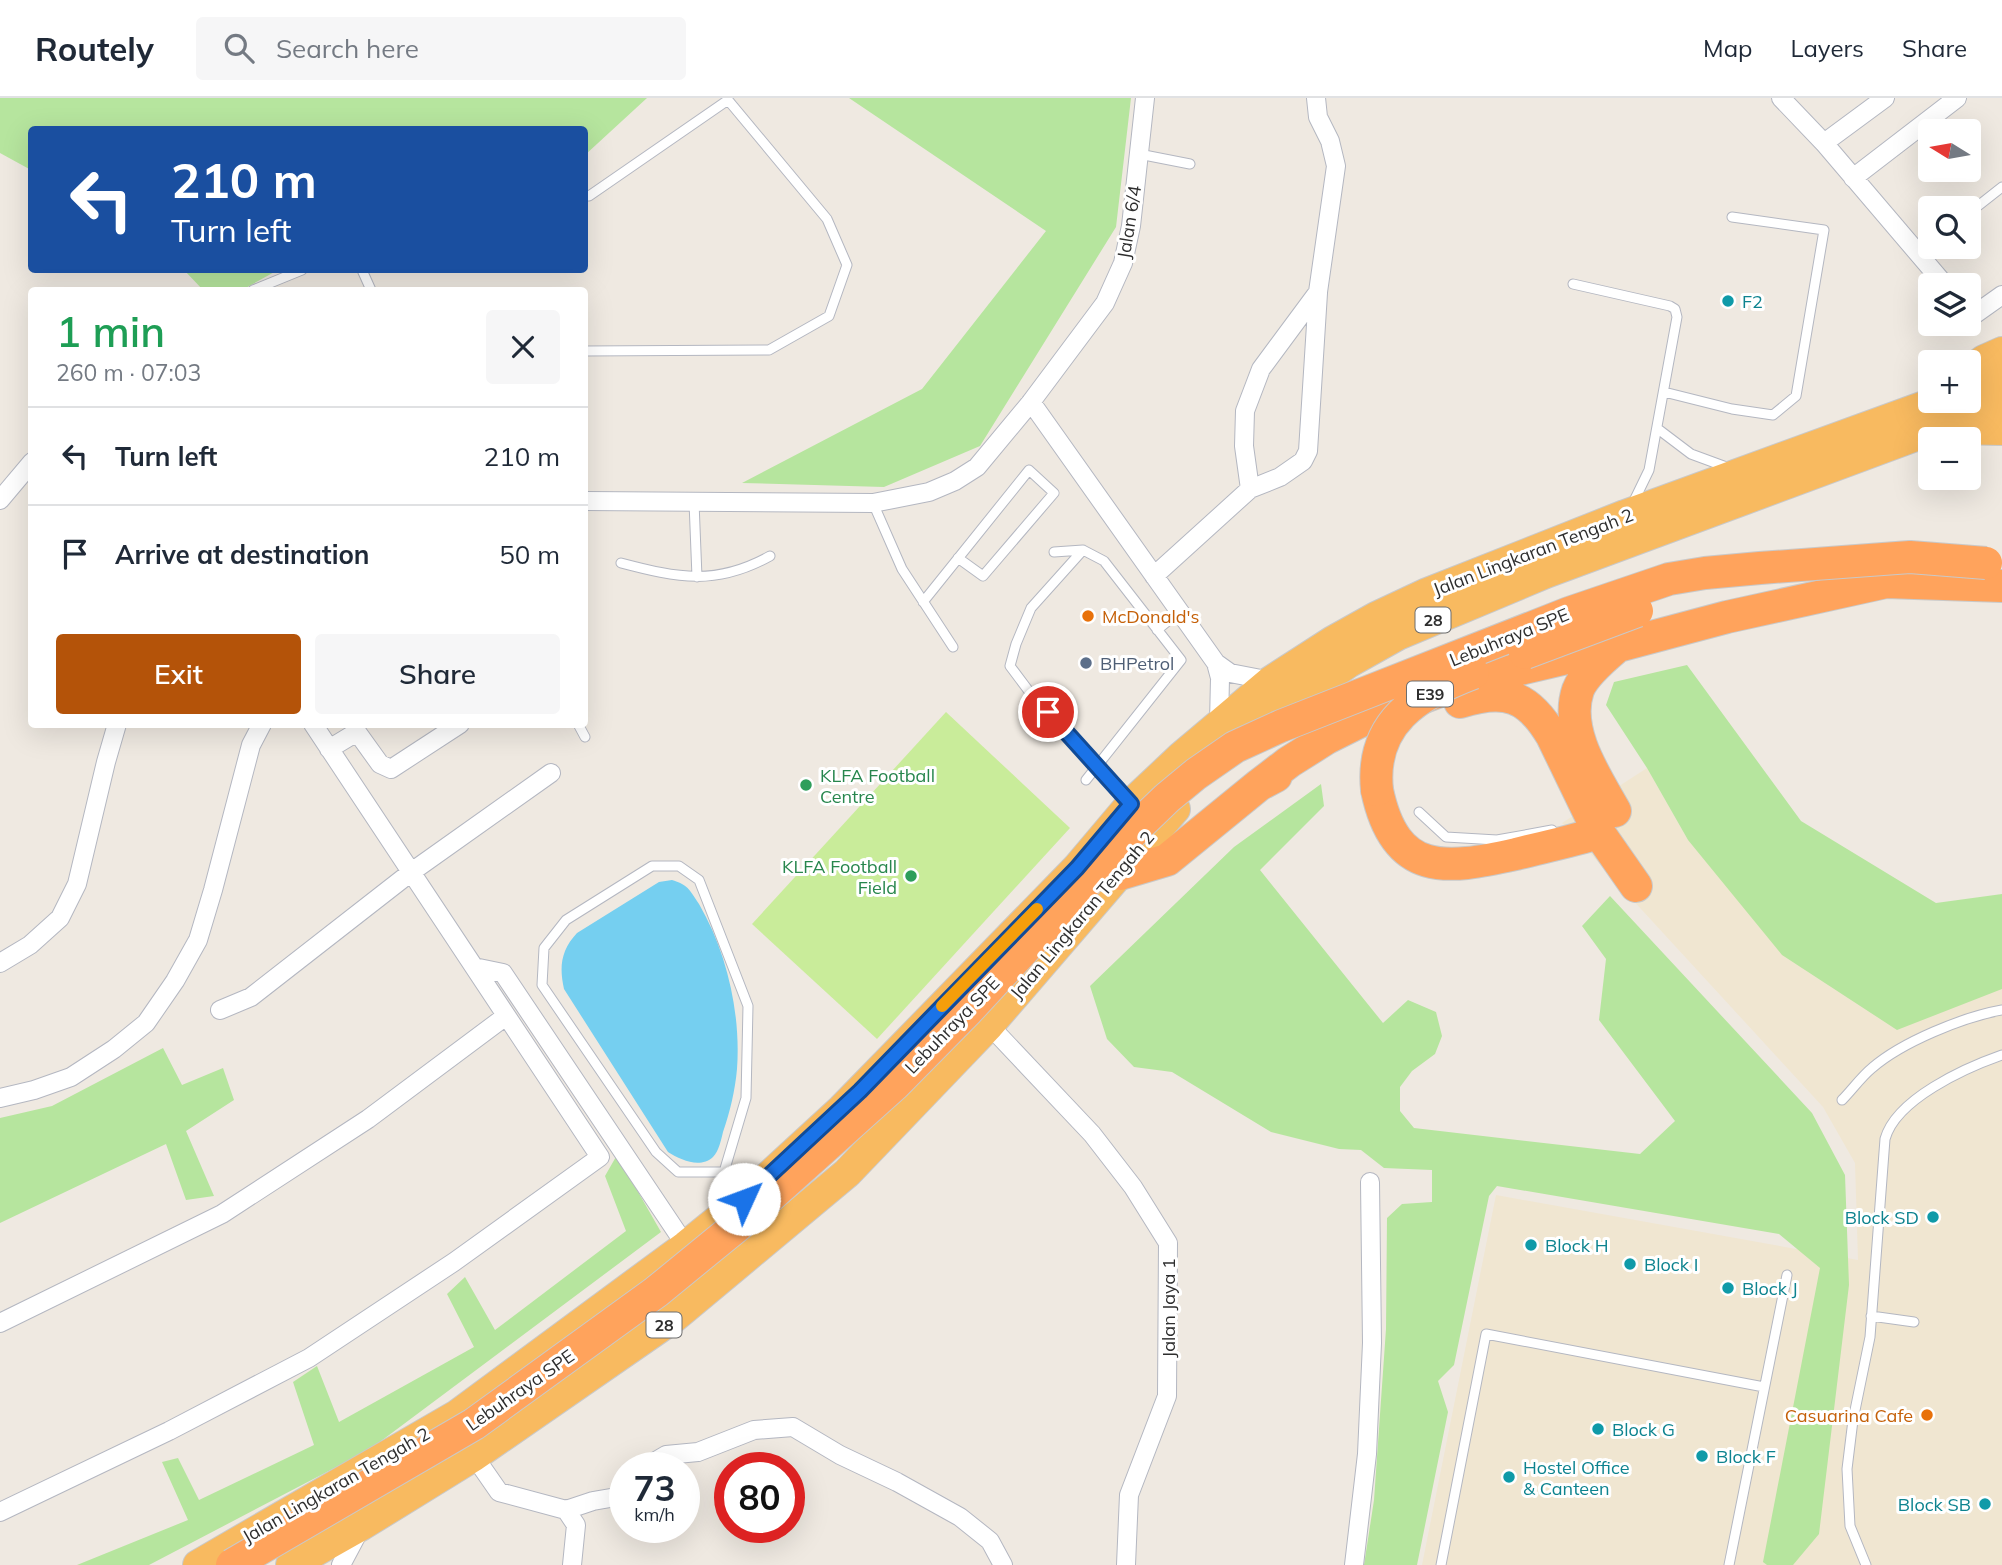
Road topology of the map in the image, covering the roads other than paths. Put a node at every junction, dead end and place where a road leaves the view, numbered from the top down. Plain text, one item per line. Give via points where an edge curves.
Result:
1 (1145, 98) edge
2 (1316, 98) edge
3 (1782, 98) edge
4 (1885, 98) edge
5 (1957, 98) edge
6 (1824, 143) junction
7 (1139, 154) junction
8 (1191, 164) dead end
9 (1853, 178) junction
10 (2002, 187) edge
11 (588, 196) edge
12 (1981, 204) edge
13 (1732, 217) dead end
14 (1918, 242) edge
15 (295, 273) edge
16 (1573, 284) dead end
17 (260, 287) edge
18 (1318, 292) junction
19 (2002, 295) edge
20 (1981, 308) edge
21 (588, 351) edge
22 (2002, 352) edge
23 (1981, 362) edge
24 (2002, 377) edge
25 (1981, 385) edge
26 (1664, 392) junction
27 (1031, 402) junction
28 (2002, 404) edge
29 (1981, 406) edge
30 (1921, 413) edge
31 (1924, 413) edge
32 (1946, 413) edge
33 (1658, 429) junction
34 (2002, 430) edge
35 (28, 467) edge
36 (1743, 473) junction
37 (1250, 489) junction
38 (0, 500) edge
39 (588, 501) edge
40 (694, 501) junction
41 (873, 503) junction
42 (1625, 515) junction
43 (1083, 550) junction
44 (1054, 552) dead end
45 (770, 556) dead end
46 (958, 558) junction
47 (621, 564) dead end
48 (1760, 568) junction
49 (1997, 571) edge
50 (1153, 576) junction
51 (697, 577) junction
52 (923, 602) junction
53 (1179, 612) junction
54 (1157, 630) junction
55 (1618, 646) junction
56 (953, 648) dead end
57 (1216, 663) junction
58 (1271, 681) junction
59 (1219, 723) junction
60 (116, 728) edge
61 (260, 728) edge
62 (316, 728) edge
63 (454, 728) edge
64 (580, 728) edge
65 (585, 737) dead end
66 (329, 749) junction
67 (1097, 766) junction
68 (551, 773) dead end
69 (1086, 780) dead end
70 (1259, 785) junction
71 (1131, 804) junction
72 (1419, 812) dead end
73 (1598, 822) junction
74 (1558, 828) dead end
75 (410, 873) junction
76 (1120, 874) junction
77 (1636, 886) dead end
78 (0, 963) edge
79 (474, 967) junction
80 (220, 1010) dead end
81 (2002, 1010) edge
82 (506, 1016) junction
83 (989, 1025) junction
84 (2002, 1055) edge
85 (0, 1098) edge
86 (1842, 1100) dead end
87 (724, 1172) junction
88 (1370, 1182) dead end
89 (744, 1199) junction
90 (686, 1246) junction
91 (1787, 1275) dead end
92 (1871, 1315) junction
93 (1914, 1322) dead end
94 (0, 1323) edge
95 (1764, 1387) junction
96 (698, 1452) edge
97 (474, 1456) junction
98 (609, 1498) edge
99 (566, 1510) junction
100 (0, 1512) edge
101 (362, 1524) junction
102 (198, 1565) edge
103 (232, 1565) edge
104 (291, 1565) edge
105 (341, 1565) edge
106 (572, 1565) edge
107 (1003, 1565) edge
108 (1126, 1565) edge
109 (1354, 1565) edge
110 (1441, 1565) edge
111 (1729, 1565) edge
112 (1866, 1565) edge

1 - 7 street, Jalan 6/4
2 - 18 street via 1336,166
3 - 6 street
4 - 6 street
5 - 9 street
6 - 9 street
7 - 8 lane
7 - 27 street, Jalan 6/4 via 1123,263 1105,303
9 - 14 street
10 - 12 lane
11 - 21 lane via 727,100 827,219 847,265 829,316 769,351
13 - 26 lane via 1824,230 1796,396 1773,415
15 - 17 lane
16 - 26 lane via 1675,309
18 - 37 street via 1261,369 1245,411
18 - 37 street via 1308,451 1303,461 1280,477
19 - 20 street
22 - 23 highway
24 - 25 highway
26 - 33 lane
27 - 41 street, Jalan 6/4 via 977,467 929,492
27 - 50 street
28 - 29 highway, Jalan Lingkaran Tengah 2 / 28
30 - 36 highway, Jalan Lingkaran Tengah 2 / 28
31 - 76 highway, Jalan Lingkaran Tengah 2 / 28 via 1386,641 1292,702 1211,772
32 - 34 highway
33 - 36 lane via 1691,454
33 - 42 lane via 1649,470
35 - 38 street
36 - 42 highway, Jalan Lingkaran Tengah 2 / 28
37 - 50 street
39 - 40 street, Jalan 6/4
40 - 41 street, Jalan 6/4
40 - 51 lane
41 - 52 lane via 902,569
42 - 58 highway, Jalan Lingkaran Tengah 2 / 28 via 1425,594 1333,641
43 - 44 lane
43 - 54 lane via 1104,561
43 - 67 lane via 1031,608 1010,666
45 - 51 lane via 749,568
46 - 46 lane via 983,576 1054,493 1029,470
46 - 52 lane
47 - 51 lane
48 - 49 highway, Lebuhraya SPE / E39, bridge via 1910,557
48 - 73 highway, bridge via 1450,681 1401,713 1383,739 1376,775 1381,809 1401,846 1414,856 1442,864 1473,863
48 - 103 highway, Lebuhraya SPE / E39, bridge via 1681,577 1637,589 1235,747 1196,774 1141,823 895,1084 656,1292 474,1424
49 - 55 highway, Lebuhraya SPE / E39 via 1886,582
50 - 53 street
52 - 56 lane
53 - 54 lane
53 - 57 street
54 - 67 lane via 1181,660
55 - 70 highway, Lebuhraya SPE / E39 via 1464,682 1366,719 1327,738
55 - 73 highway via 1579,689 1574,715
57 - 58 street via 1230,673
57 - 59 street
58 - 59 highway, Jalan Lingkaran Tengah 2 / 28
59 - 71 highway, Jalan Lingkaran Tengah 2 / 28
60 - 78 street via 77,884 60,918 30,945
61 - 85 street via 238,789 198,940 146,1023 71,1077
62 - 66 street
63 - 66 street via 391,769 380,764 357,732
64 - 65 lane
66 - 75 street
67 - 69 lane
67 - 71 lane
68 - 75 street
70 - 73 highway via 1366,733 1481,695 1504,695 1532,709 1543,721
70 - 76 highway via 1167,860
71 - 89 highway, Jalan Lingkaran Tengah 2 / 28 via 1077,868 842,1109
72 - 74 lane via 1446,837 1497,840
73 - 77 highway
75 - 79 street
75 - 80 street via 251,997
76 - 83 highway, Jalan Lingkaran Tengah 2 / 28
79 - 82 street
79 - 90 street via 503,973
81 - 86 lane via 1912,1042 1872,1068
82 - 94 street via 368,1119 222,1214
82 - 100 street via 600,1157 309,1358
83 - 97 highway, Jalan Lingkaran Tengah 2 / 28 via 847,1172 672,1319
83 - 108 street, Jalan Jaya 1 via 1092,1134 1168,1243 1167,1396 1129,1495
84 - 92 lane via 1951,1077 1913,1101 1889,1126
87 - 87 lane via 746,1098 748,1006 699,880 679,866 652,866 566,920 544,948 542,985 656,1152 678,1172
87 - 89 lane
88 - 109 street via 1372,1343 1367,1454
89 - 90 highway, Jalan Lingkaran Tengah 2 / 28
90 - 102 highway, Jalan Lingkaran Tengah 2 / 28 via 457,1415
91 - 95 lane
92 - 93 lane
92 - 112 lane via 1847,1469 1850,1526
95 - 110 lane via 1486,1334
95 - 111 lane
96 - 107 street via 754,1430 793,1427 960,1517 990,1541
97 - 99 street via 499,1492
97 - 101 highway, Jalan Lingkaran Tengah 2 / 28
98 - 99 street
99 - 106 street via 576,1525
101 - 104 highway, Jalan Lingkaran Tengah 2 / 28
101 - 105 street

